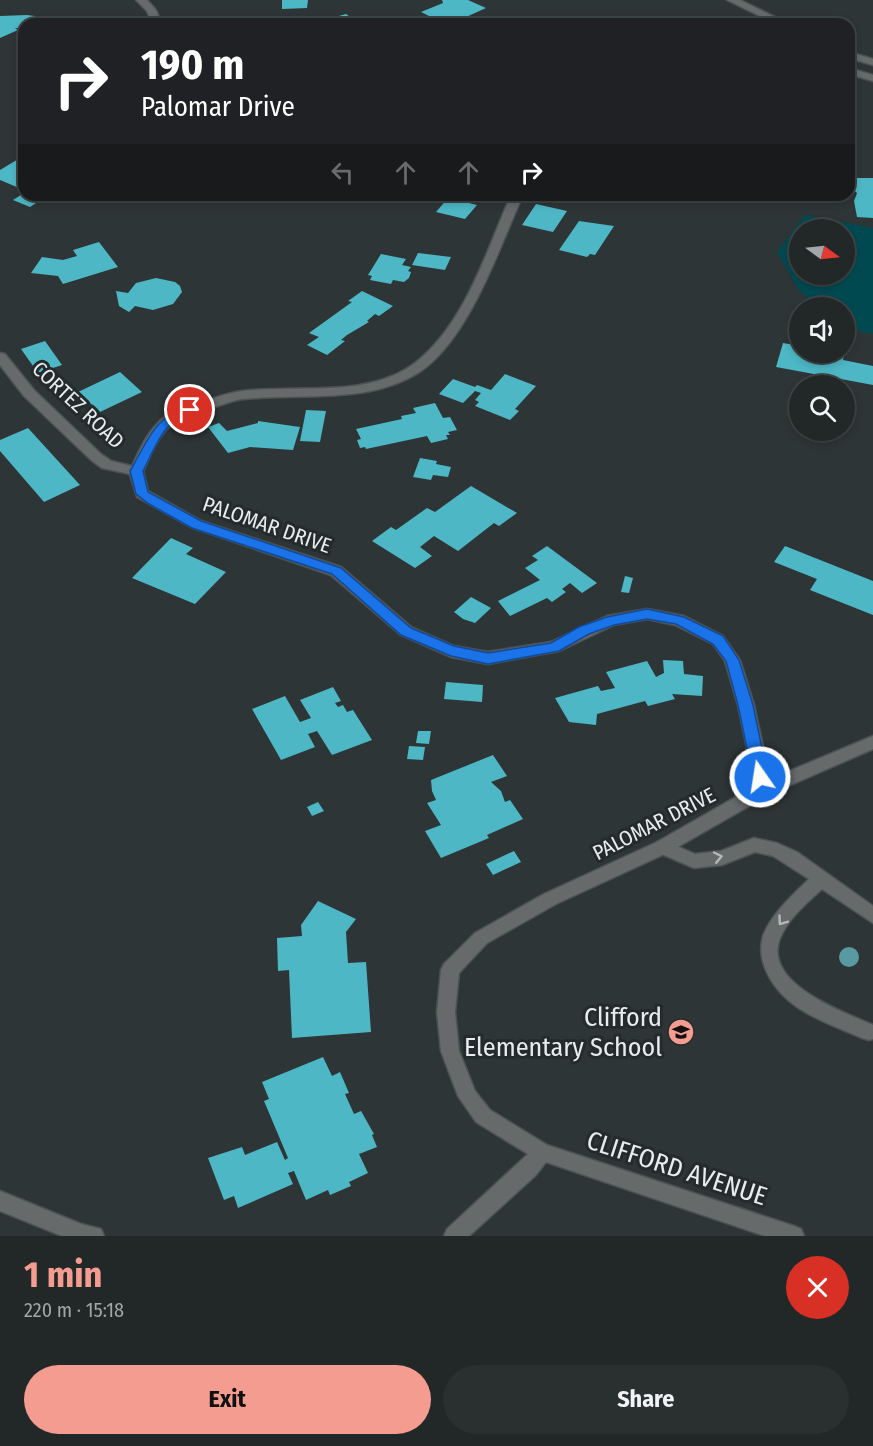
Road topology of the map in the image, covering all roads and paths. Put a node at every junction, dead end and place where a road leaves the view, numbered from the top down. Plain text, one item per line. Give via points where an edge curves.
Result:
1 (141, 0) edge
2 (732, 0) edge
3 (154, 18) edge
4 (771, 18) edge
5 (855, 57) edge
6 (873, 62) edge
7 (855, 73) edge
8 (873, 78) edge
9 (514, 201) edge
10 (0, 357) edge
11 (136, 471) junction
12 (873, 742) edge
13 (764, 789) junction
14 (663, 847) junction
15 (822, 878) junction
16 (873, 916) edge
17 (872, 1029) edge
18 (542, 1152) junction
19 (0, 1202) edge
20 (94, 1236) edge
21 (454, 1236) edge
22 (794, 1236) edge

1 - 3 street
2 - 4 street
5 - 6 street
7 - 8 street
9 - 11 street via 468,306 436,351 418,367 394,381 365,387 241,395 177,414 162,426
10 - 11 street, CORTEZ ROAD via 29,393 96,457 106,465
11 - 13 street, PALOMAR DRIVE via 142,494 164,508 196,524 336,571 406,631 451,651 488,658 554,647 612,620 647,614 697,628 718,640 732,660
12 - 13 street
13 - 14 street, PALOMAR DRIVE
14 -> 15 street via 694,861 722,858 754,845 791,856
14 - 18 street, PALOMAR DRIVE via 550,899 481,938 450,969 446,1012 450,1051 468,1096 483,1116
15 - 16 street
15 -> 17 street via 792,906 774,932 768,951 777,974 791,992 821,1010
18 - 21 street
18 - 22 street, CLIFFORD AVENUE
19 - 20 street

